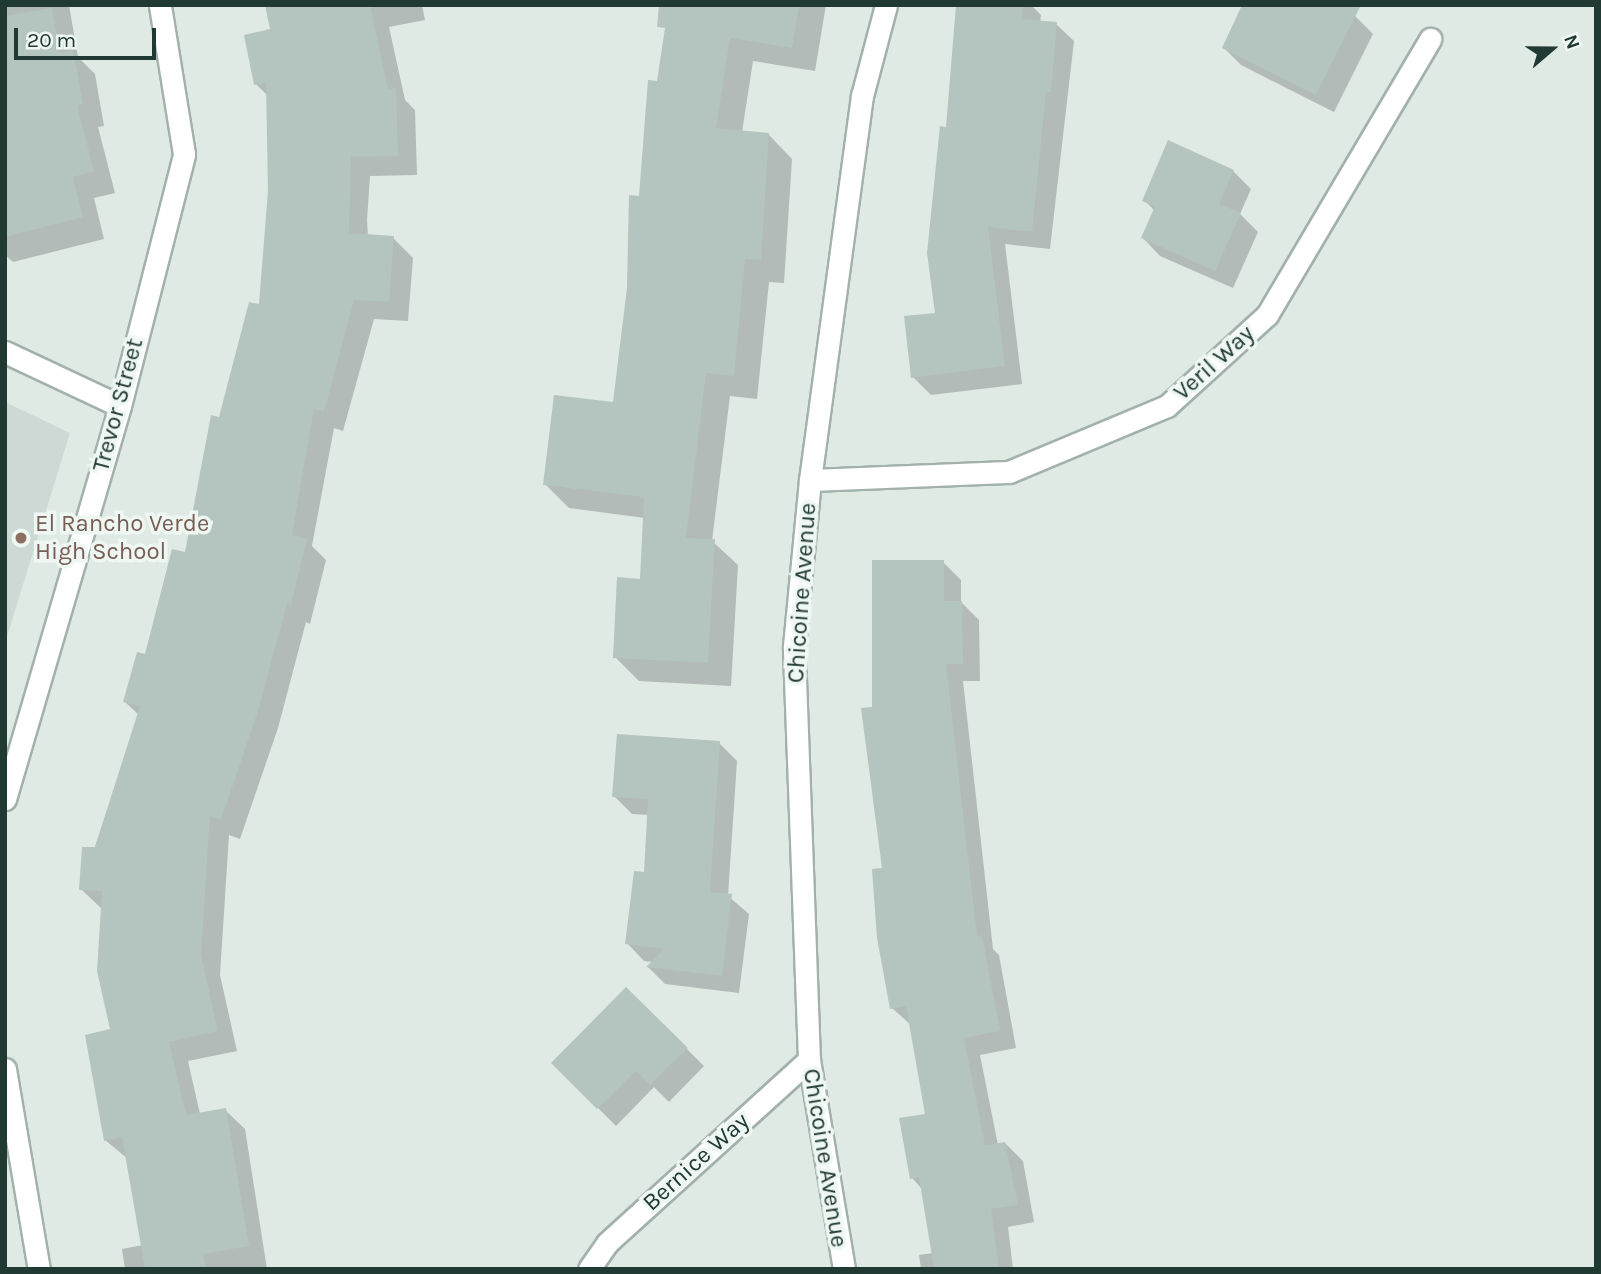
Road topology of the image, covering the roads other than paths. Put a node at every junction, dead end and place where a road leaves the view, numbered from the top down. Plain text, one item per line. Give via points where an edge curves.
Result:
1 (160, 5) edge
2 (886, 5) edge
3 (1430, 39) dead end
4 (5, 352) edge
5 (120, 406) junction
6 (810, 480) junction
7 (5, 799) edge
8 (809, 1060) junction
9 (5, 1069) edge
10 (39, 1269) edge
11 (589, 1269) edge
12 (844, 1269) edge

1 - 5 street, Trevor Street via 184,154
2 - 6 street, Chicoine Avenue via 862,96
3 - 6 street, Veril Way via 1267,315 1167,405 1009,472
4 - 5 street
5 - 7 street, Trevor Street
6 - 8 street, Chicoine Avenue via 794,646
8 - 11 street, Bernice Way via 607,1243
8 - 12 street, Chicoine Avenue
9 - 10 street

